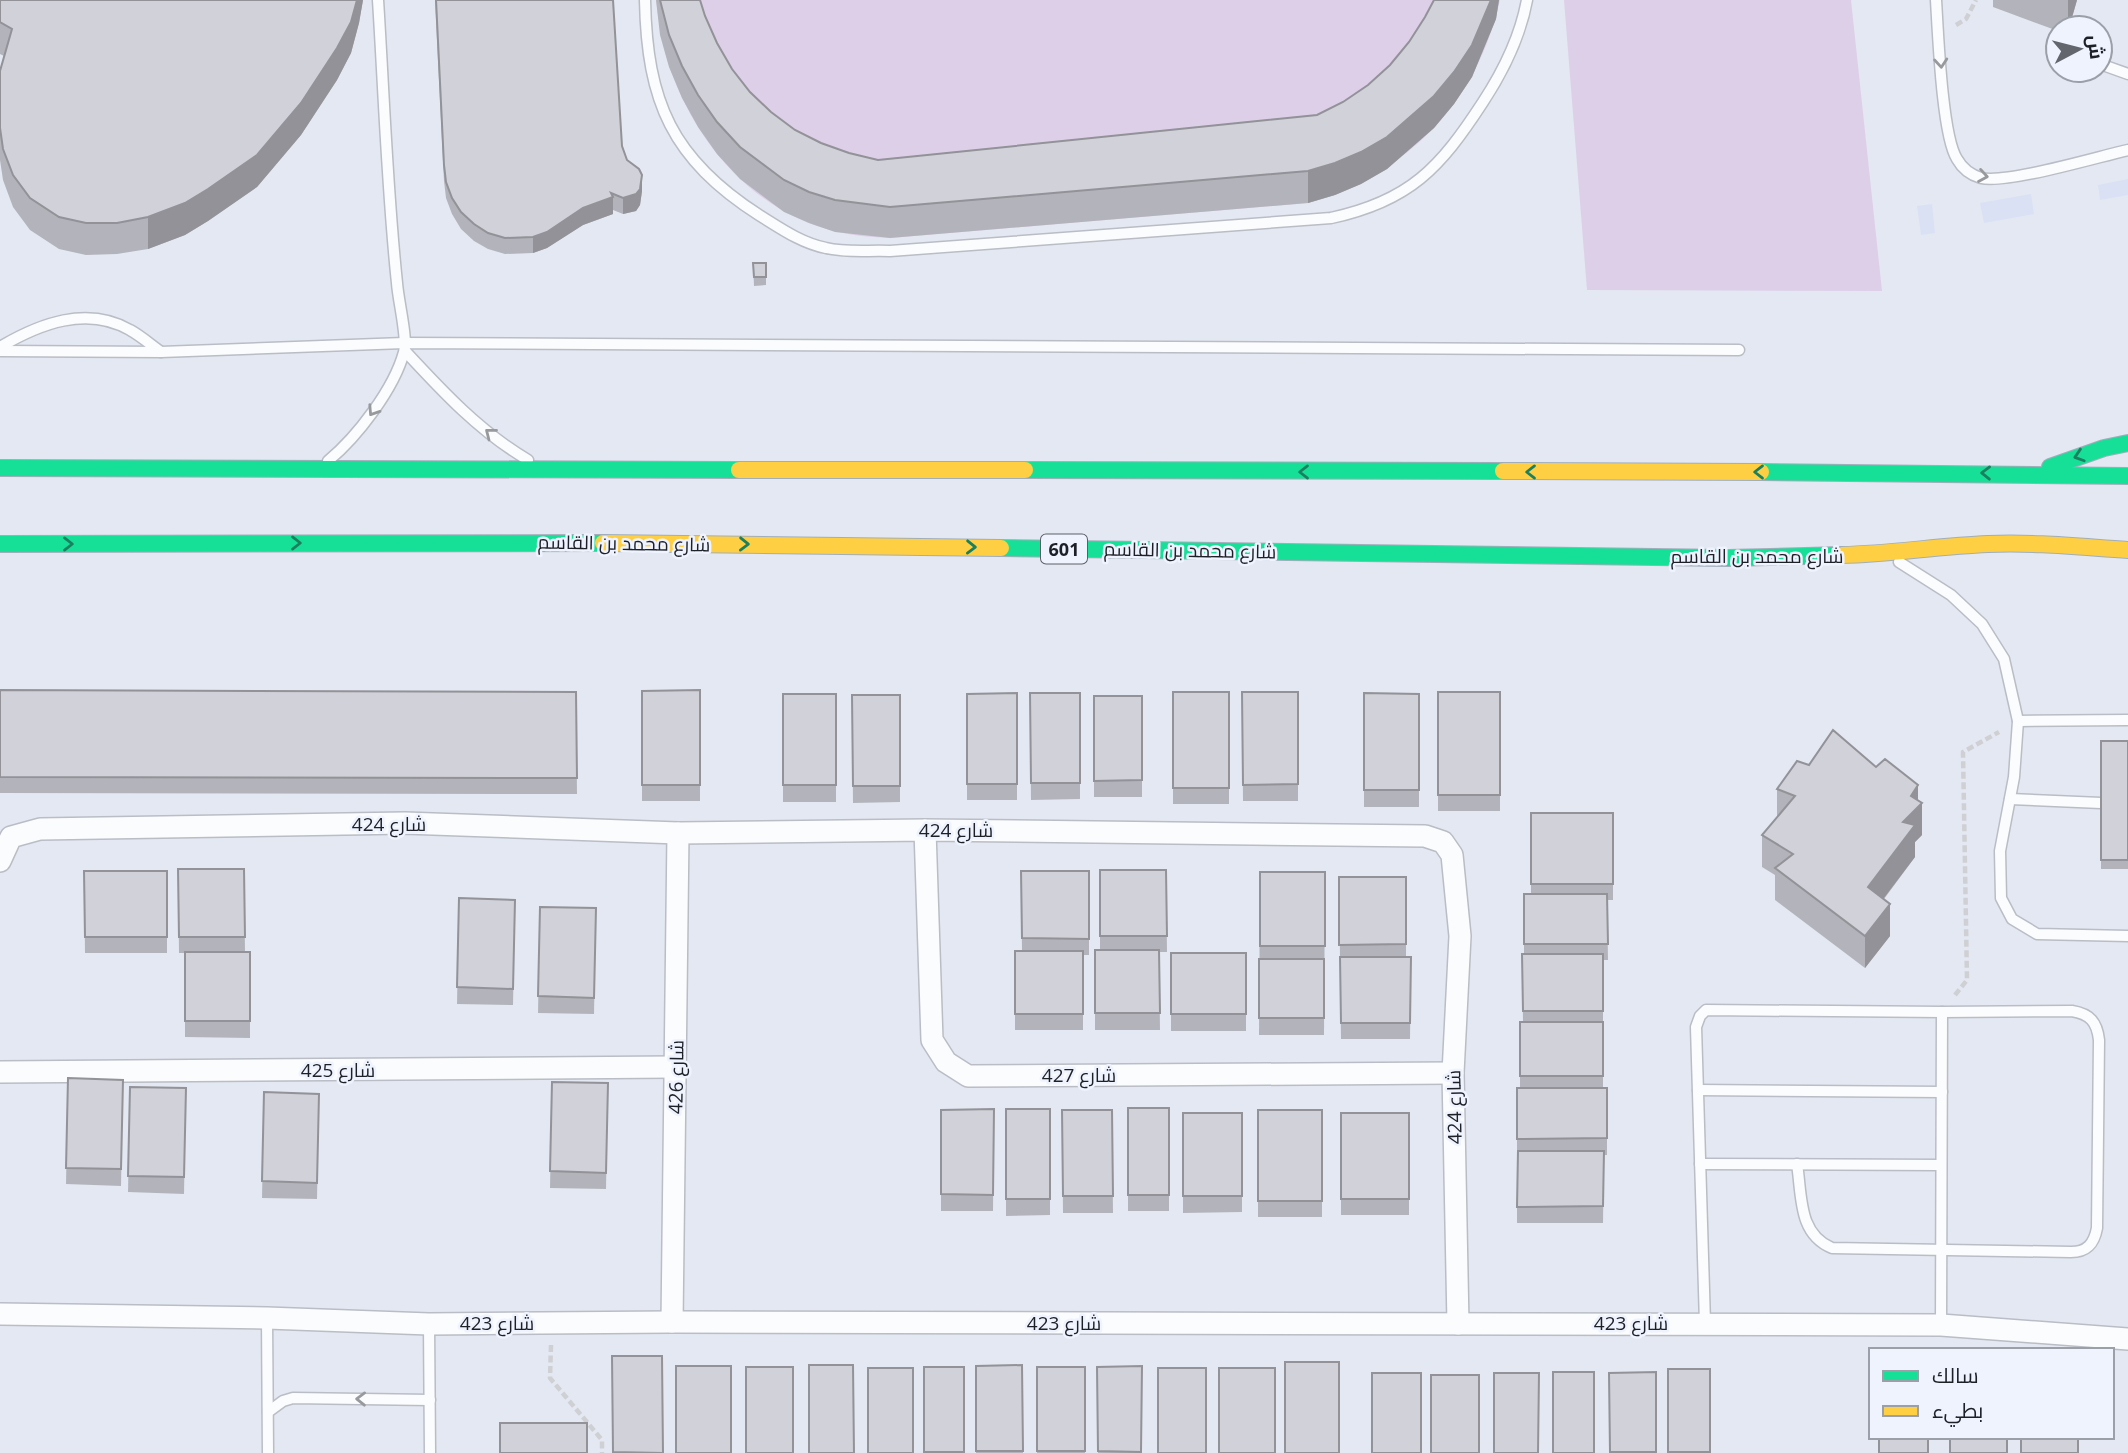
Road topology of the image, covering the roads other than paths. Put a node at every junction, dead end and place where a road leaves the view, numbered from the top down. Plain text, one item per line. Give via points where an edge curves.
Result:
1 (378, 0) edge
2 (645, 0) edge
3 (1527, 0) edge
4 (1936, 0) edge
5 (2128, 150) edge
6 (405, 347) junction
7 (0, 349) edge
8 (1739, 350) dead end
9 (161, 352) junction
10 (2128, 443) edge
11 (320, 467) junction
12 (0, 468) edge
13 (547, 471) junction
14 (2032, 474) junction
15 (2128, 476) edge
16 (0, 544) edge
17 (2128, 550) edge
18 (1888, 554) junction
19 (2128, 720) edge
20 (2018, 721) junction
21 (2010, 799) junction
22 (2101, 803) edge
23 (925, 830) junction
24 (678, 833) junction
25 (5, 834) edge
26 (0, 861) edge
27 (2128, 936) edge
28 (1942, 1013) junction
29 (676, 1068) junction
30 (0, 1072) edge
31 (1453, 1073) junction
32 (1699, 1090) junction
33 (1942, 1092) junction
34 (1700, 1164) junction
35 (1797, 1164) junction
36 (1941, 1165) junction
37 (1941, 1251) junction
38 (0, 1314) edge
39 (267, 1318) junction
40 (672, 1322) junction
41 (1705, 1323) junction
42 (429, 1324) junction
43 (1458, 1324) junction
44 (1941, 1325) junction
45 (2128, 1339) edge
46 (429, 1400) junction
47 (268, 1412) junction
48 (268, 1453) edge
49 (430, 1453) edge

1 - 6 lane
2 - 3 lane via 657,95 675,136 696,164 742,204 801,240 827,249 890,251 1331,218 1374,207 1413,186 1460,138 1505,68
4 -> 5 lane via 1947,126 1955,157 1968,172 1982,178 2005,178
6 - 8 lane
6 - 9 lane
6 -> 11 lane via 364,425
13 -> 6 lane via 476,422
7 - 9 lane
7 - 9 lane via 47,325 84,317 117,323
10 -> 14 main road
11 - 12 main road
11 - 13 main road
14 -> 13 main road
14 - 15 main road
16 -> 18 main road, شارع محمد بن القاسم / 601 via 544,542 1728,558
17 - 18 main road, شارع محمد بن القاسم / 601 via 2034,543
18 - 20 lane via 1951,595 1982,624 2004,659
19 - 20 lane
20 - 21 lane
21 - 22 lane
21 - 27 lane via 2000,863 2001,898 2012,919 2037,934
23 - 24 street, شارع 424
23 - 31 street, شارع 427 via 932,1040 946,1062 968,1076
23 - 31 street, شارع 424 via 1425,836 1443,842 1452,855 1460,936
24 - 25 street, شارع 424 via 405,823 40,829
24 - 29 street, شارع 426
25 - 26 street, شارع 424
28 - 32 lane via 1706,1010 1696,1027
28 - 33 lane
28 - 37 lane via 2083,1013 2093,1019 2099,1041 2096,1228 2090,1247 2081,1252
29 - 30 street, شارع 425
29 - 40 street, شارع 426
31 - 43 street, شارع 424
32 - 33 lane
32 - 34 lane
33 - 36 lane
34 - 35 lane
34 - 41 lane
35 - 36 lane
35 - 37 lane via 1807,1227 1821,1244
36 - 37 lane
37 - 44 lane
38 - 39 street, شارع 423
39 - 42 street, شارع 423
39 - 47 lane
40 - 42 street, شارع 423
40 - 43 street, شارع 423
41 - 43 street, شارع 423
41 - 44 street, شارع 423
42 - 46 lane
44 - 45 street, شارع 423
46 -> 47 lane via 293,1398
46 - 49 lane
47 - 48 lane

